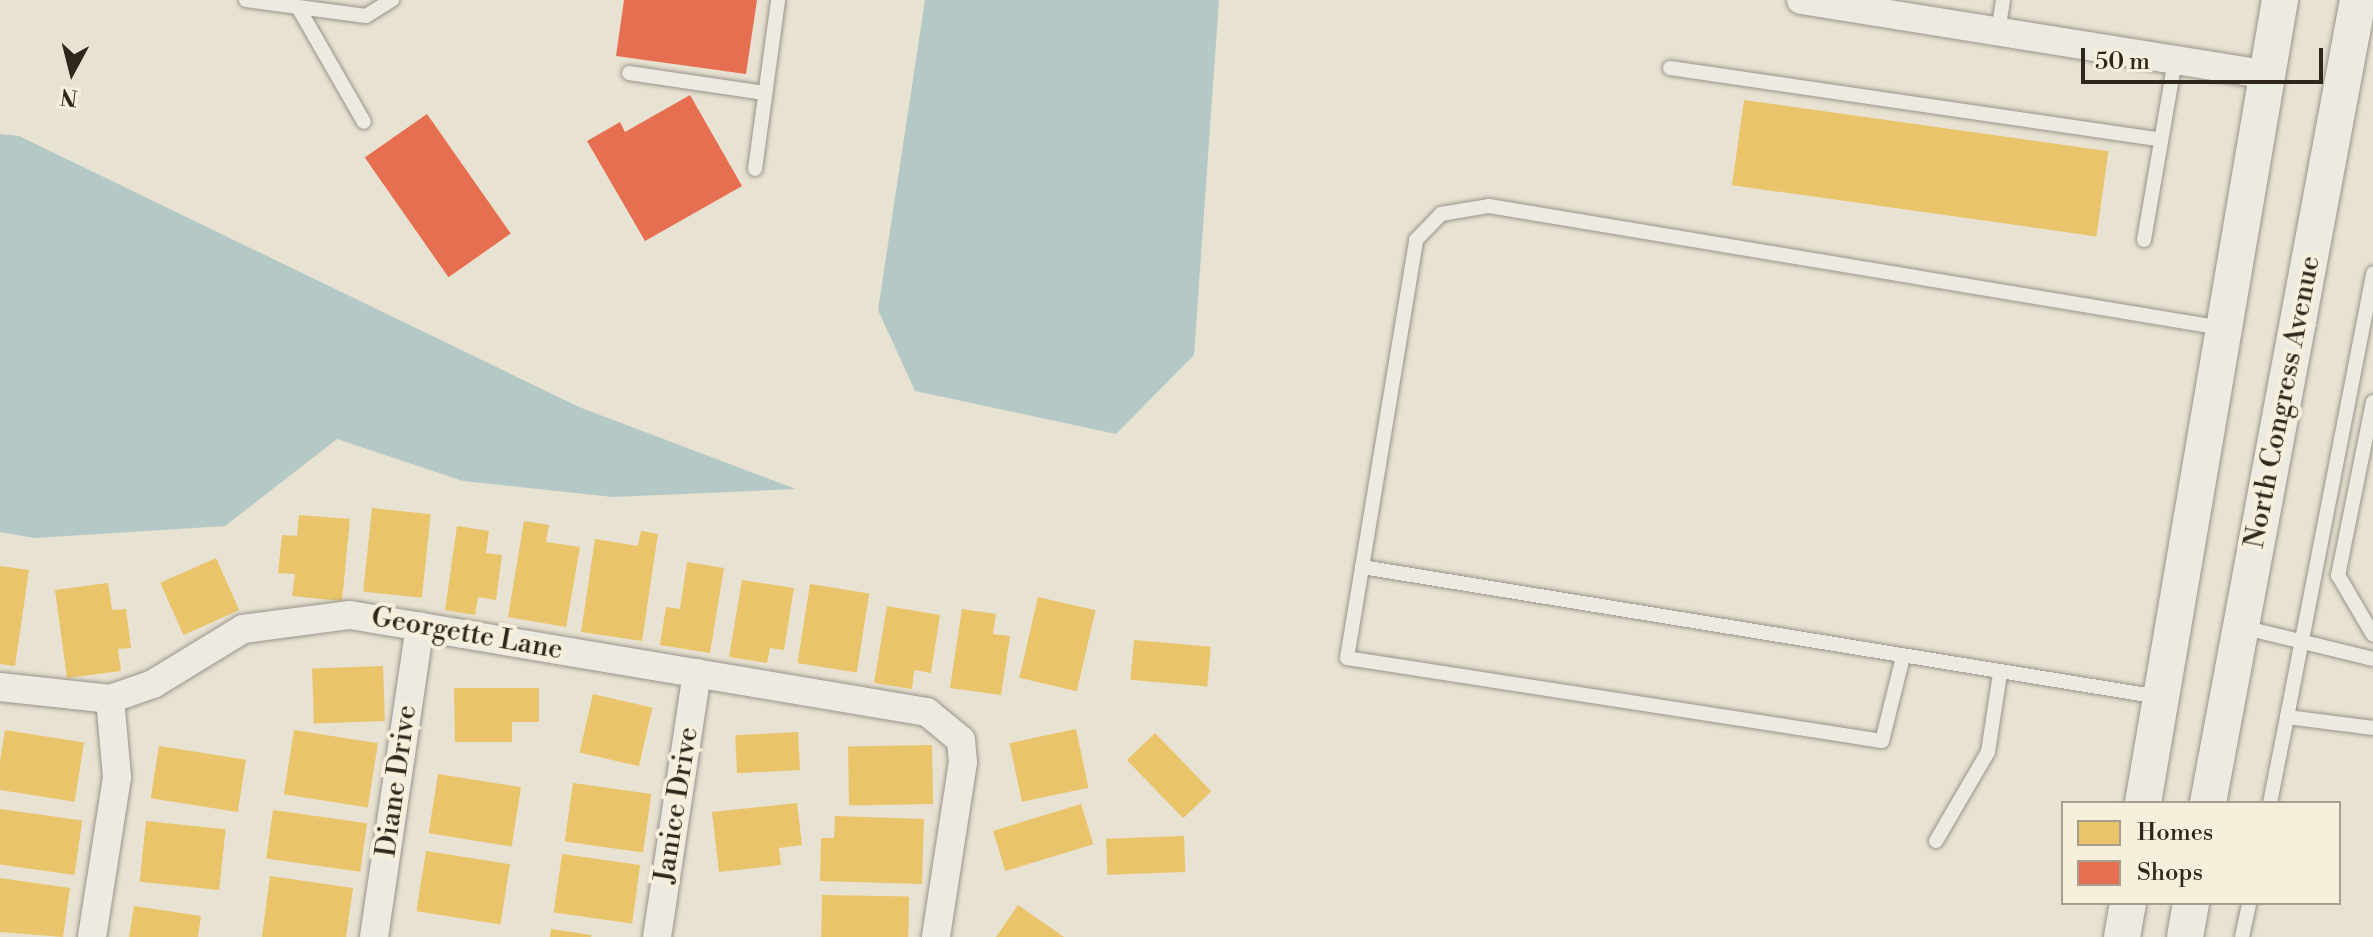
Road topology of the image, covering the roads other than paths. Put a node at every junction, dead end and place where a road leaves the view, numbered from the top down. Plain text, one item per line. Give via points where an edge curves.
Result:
1 (246, 0) edge
2 (337, 0) edge
3 (392, 0) edge
4 (778, 0) edge
5 (1801, 0) edge
6 (2003, 0) edge
7 (2280, 0) edge
8 (2358, 0) edge
9 (299, 9) junction
10 (1920, 9) edge
11 (345, 15) junction
12 (1998, 32) junction
13 (2175, 61) junction
14 (1670, 68) dead end
15 (629, 73) dead end
16 (2267, 75) junction
17 (765, 93) junction
18 (364, 122) dead end
19 (2161, 140) junction
20 (755, 169) dead end
21 (2144, 240) dead end
22 (2373, 273) edge
23 (2222, 328) junction
24 (2373, 402) edge
25 (2366, 472) edge
26 (1362, 567) junction
27 (420, 626) junction
28 (2239, 627) junction
29 (2373, 635) edge
30 (2302, 640) junction
31 (2373, 659) edge
32 (1902, 661) junction
33 (697, 673) junction
34 (2000, 674) junction
35 (0, 687) edge
36 (2160, 697) junction
37 (110, 699) junction
38 (2287, 717) junction
39 (2373, 728) edge
40 (2143, 801) edge
41 (2208, 801) edge
42 (2270, 801) edge
43 (1936, 841) dead end
44 (2128, 905) edge
45 (2191, 905) edge
46 (2249, 905) edge
47 (92, 937) edge
48 (374, 937) edge
49 (657, 937) edge
50 (936, 937) edge
51 (2122, 937) edge
52 (2185, 937) edge
53 (2242, 937) edge

1 - 9 lane
2 - 11 lane
3 - 11 lane via 366,16
4 - 17 lane
5 - 10 street
6 - 12 lane
7 - 16 street
8 - 28 street, North Congress Avenue
9 - 11 lane
9 - 18 lane
10 - 12 street
12 - 13 street
13 - 16 street
13 - 19 lane
14 - 19 lane
15 - 17 lane
16 - 23 street
17 - 20 lane
19 - 21 lane
22 - 30 lane
23 - 26 lane via 1489,206 1441,214 1416,240
23 - 36 street
24 - 25 lane
25 - 29 lane via 2338,575
26 - 32 lane
26 - 32 lane via 1347,658 1882,741
27 - 33 street, Georgette Lane
27 - 37 street, Georgette Lane via 350,615 269,621
27 - 48 street, Diane Drive
28 - 30 lane
28 - 41 street, North Congress Avenue
30 - 31 lane
30 - 38 lane
32 - 34 lane
33 - 49 street, Janice Drive
33 - 50 street, Georgette Lane via 947,722 961,740 963,762
34 - 36 lane
34 - 43 lane via 1988,752
35 - 37 street
36 - 40 street
37 - 47 street via 117,777
38 - 39 lane
38 - 42 lane
44 - 51 street
45 - 52 street
46 - 53 lane

